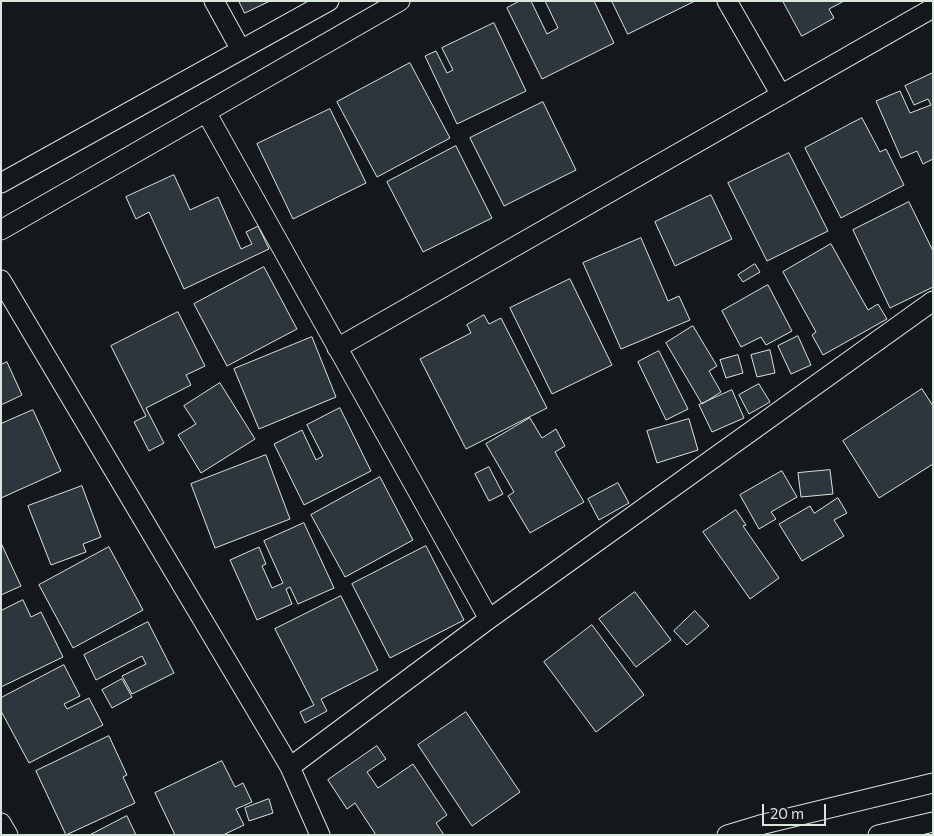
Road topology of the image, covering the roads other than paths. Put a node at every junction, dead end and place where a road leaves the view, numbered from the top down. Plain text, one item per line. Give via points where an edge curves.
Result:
1 (214, 1) edge
2 (329, 1) edge
3 (400, 1) edge
4 (727, 1) edge
5 (933, 8) edge
6 (241, 50) junction
7 (781, 94) junction
8 (206, 112) junction
9 (1, 183) edge
10 (1, 230) edge
11 (1, 280) edge
12 (933, 301) edge
13 (337, 348) junction
14 (488, 620) junction
15 (290, 767) junction
16 (933, 783) edge
17 (933, 822) edge
18 (1, 823) edge
19 (8, 835) edge
20 (320, 835) edge
21 (727, 835) edge
22 (878, 835) edge

1 - 6 street
2 - 6 street
3 - 8 street
4 - 7 street
5 - 7 street
6 - 9 street
7 - 13 street
8 - 10 street
8 - 13 street
11 - 15 street
12 - 14 street
13 - 14 street
14 - 15 street
15 - 20 street
16 - 21 street
17 - 22 street
18 - 19 street

